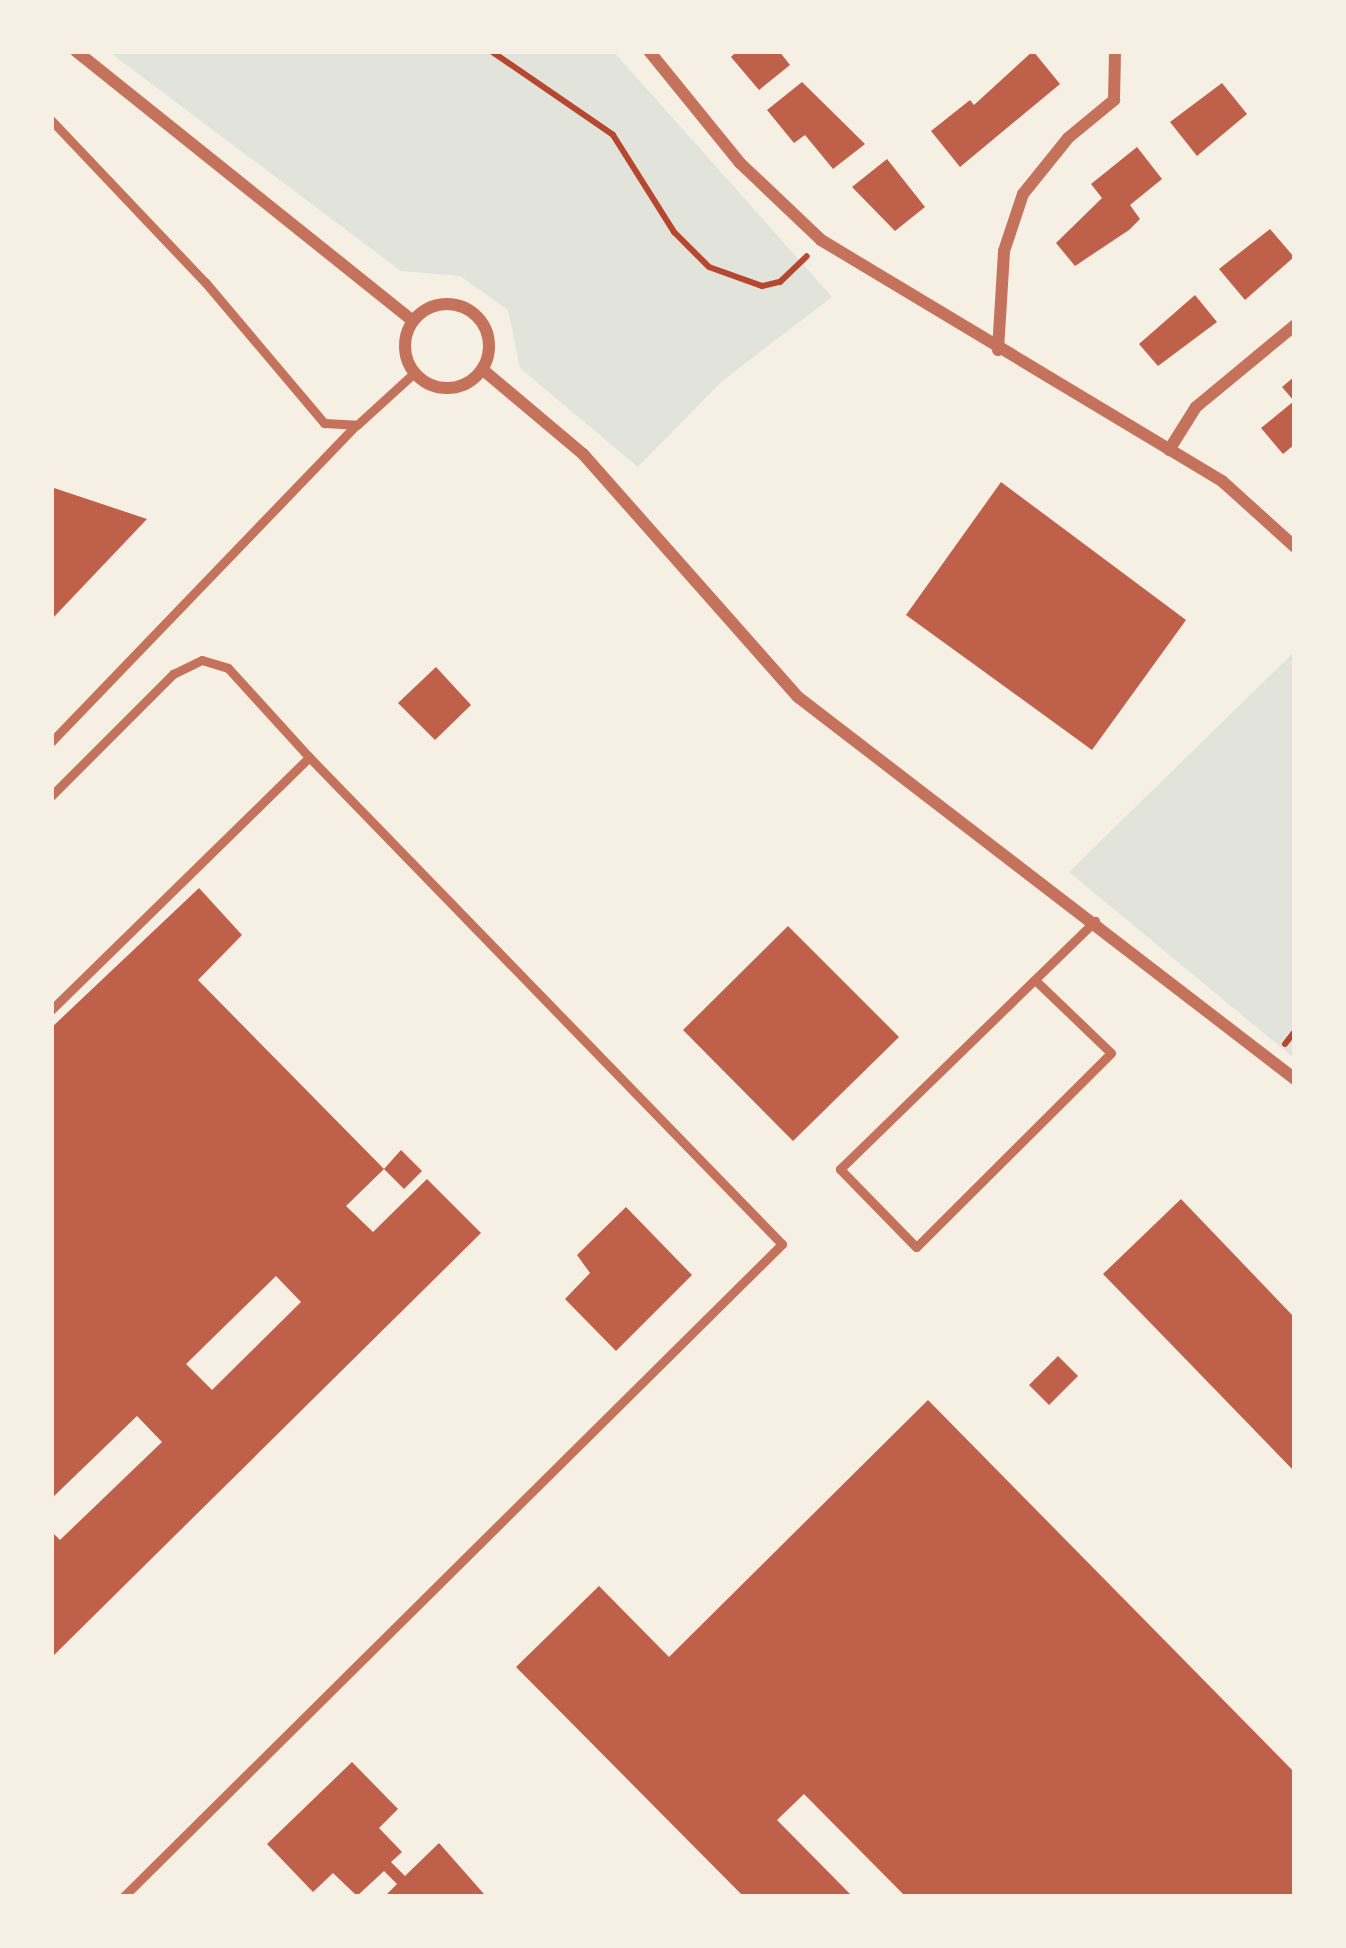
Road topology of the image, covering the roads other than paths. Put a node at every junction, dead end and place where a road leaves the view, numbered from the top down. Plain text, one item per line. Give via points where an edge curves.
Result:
1 (76, 51) edge
2 (650, 51) edge
3 (1115, 51) edge
4 (51, 120) edge
5 (413, 321) junction
6 (1295, 326) edge
7 (998, 350) junction
8 (482, 369) junction
9 (414, 374) junction
10 (357, 425) junction
11 (1169, 450) junction
12 (1295, 547) edge
13 (51, 742) edge
14 (309, 757) junction
15 (51, 796) edge
16 (1096, 921) junction
17 (1035, 980) junction
18 (51, 1010) edge
19 (1295, 1079) edge
20 (123, 1897) edge

1 - 5 street
2 - 7 street via 740,163 821,240
3 - 7 street via 1114,100 1022,194 1004,250
4 - 10 lane via 324,423
5 - 8 street via 440,304 471,311 488,338
5 - 9 street via 405,353
6 - 11 street via 1196,407
7 - 11 street
8 - 9 street via 455,388
8 - 16 street via 583,454 798,697
9 - 10 lane
10 - 13 lane
11 - 12 street via 1250,500
14 - 15 lane via 228,668 202,661 173,674
14 - 18 lane
14 - 20 lane via 782,1244
16 - 17 lane
16 - 19 street
17 - 17 lane via 840,1169 916,1247 1112,1052

